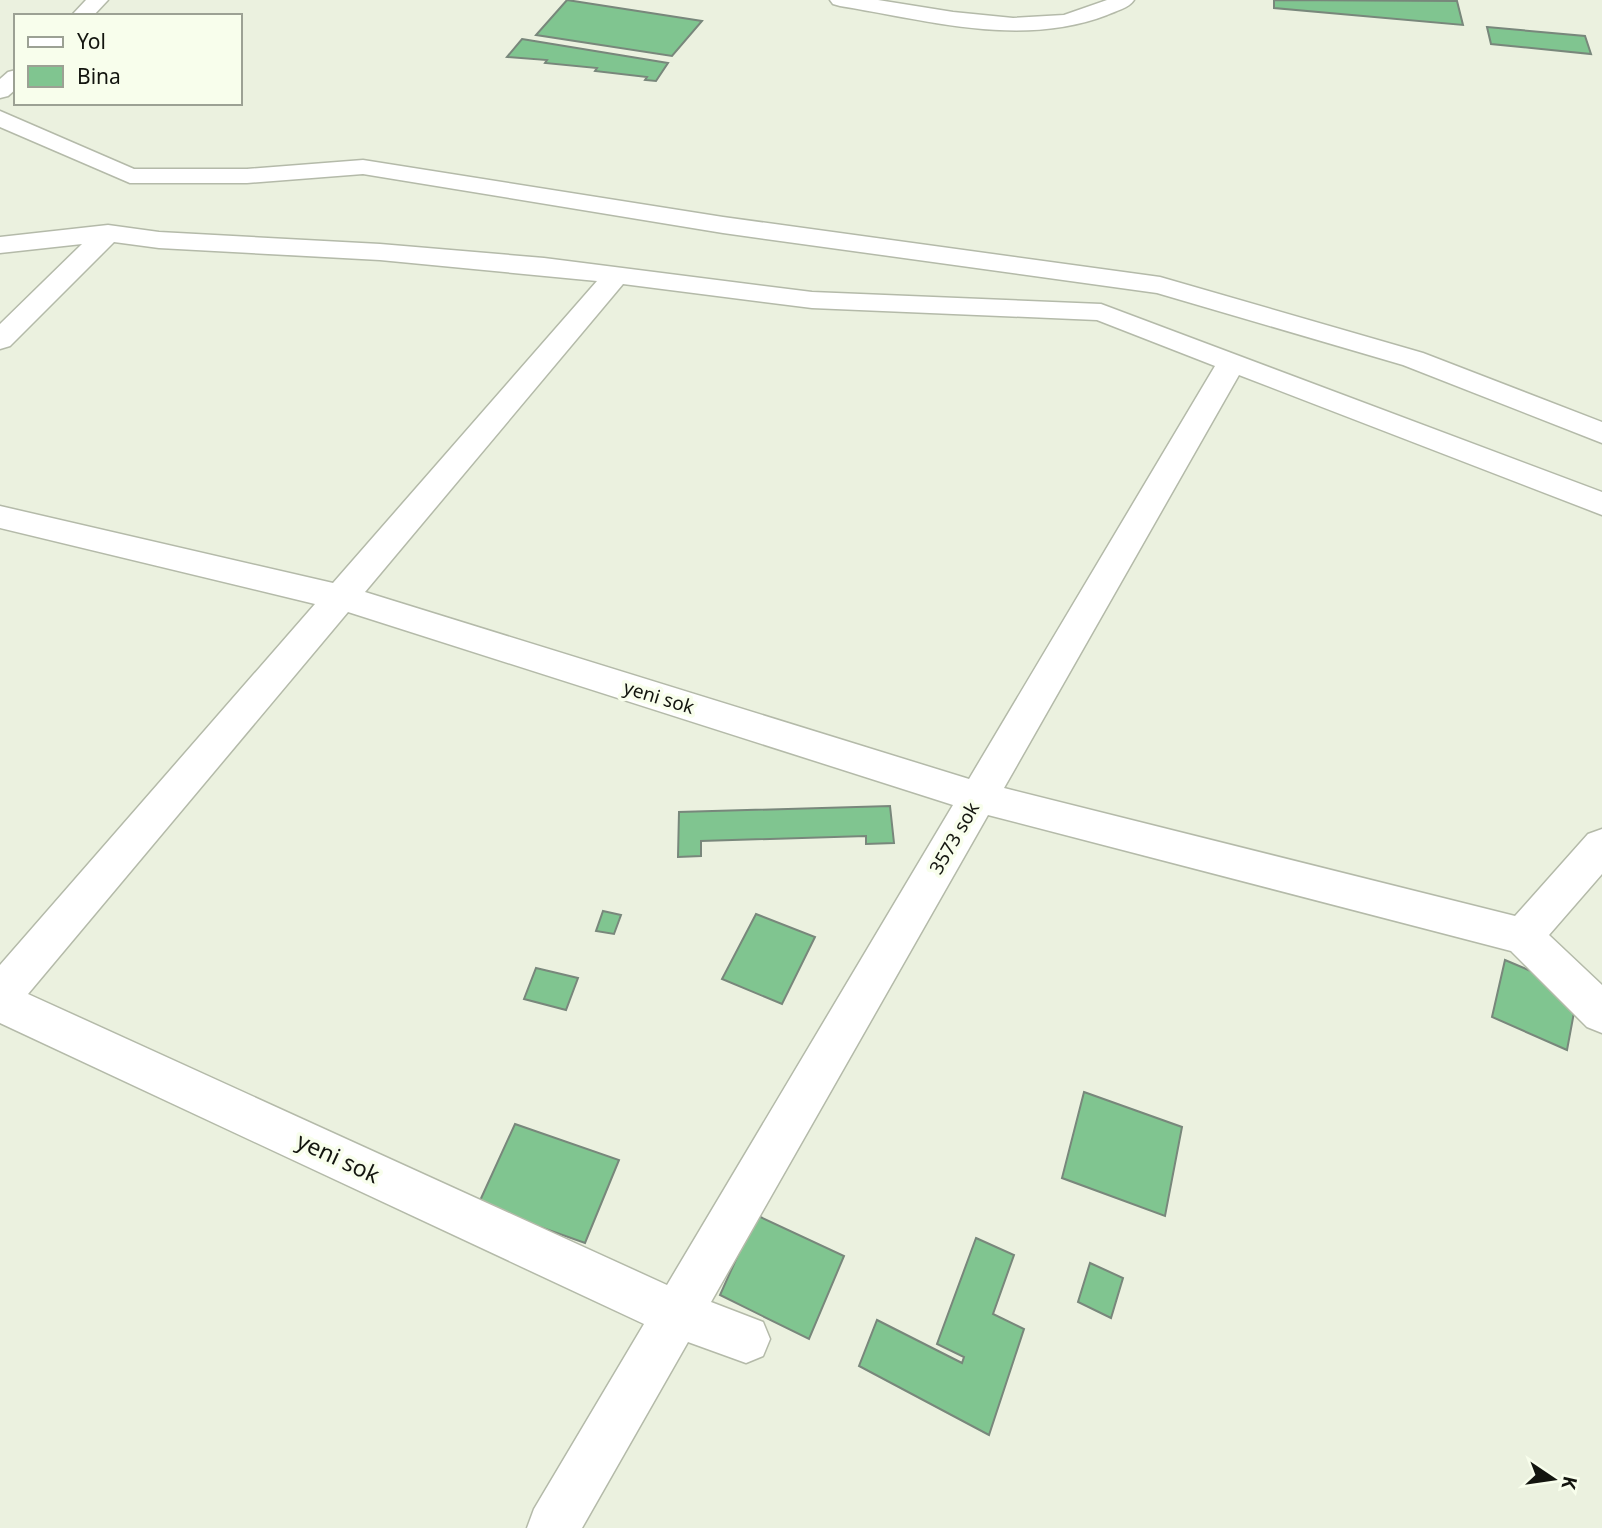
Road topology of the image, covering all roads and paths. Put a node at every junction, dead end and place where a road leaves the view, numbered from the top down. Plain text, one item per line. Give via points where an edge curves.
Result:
1 (98, 0) edge
2 (840, 0) edge
3 (1124, 0) edge
4 (83, 14) edge
5 (14, 79) edge
6 (0, 92) edge
7 (0, 118) edge
8 (108, 233) junction
9 (0, 245) edge
10 (617, 274) junction
11 (0, 340) edge
12 (1232, 362) junction
13 (1602, 433) edge
14 (1602, 504) edge
15 (0, 517) edge
16 (340, 597) junction
17 (978, 797) junction
18 (1602, 846) edge
19 (1523, 936) junction
20 (0, 996) edge
21 (0, 1002) edge
22 (1602, 1013) edge
23 (677, 1314) junction
24 (746, 1339) dead end
25 (552, 1528) edge

1 - 4 street
2 - 3 street via 995,23 1035,24 1062,22
5 - 6 street
7 - 13 street via 130,176 247,176 363,167 723,225 1160,285 1413,359
8 - 9 street
8 - 10 street
8 - 11 street
10 - 12 street via 812,300 1101,312
10 - 16 street
12 - 14 street
12 - 17 street, 3573 sok
15 - 16 street, yeni sok
16 - 17 street, yeni sok
16 - 20 street
17 - 19 street, yeni sok
17 - 23 street, 3573 sok
18 - 19 street
19 - 22 street
21 - 23 street, yeni sok
23 - 24 street, yeni sok
23 - 25 street, 3573 sok

